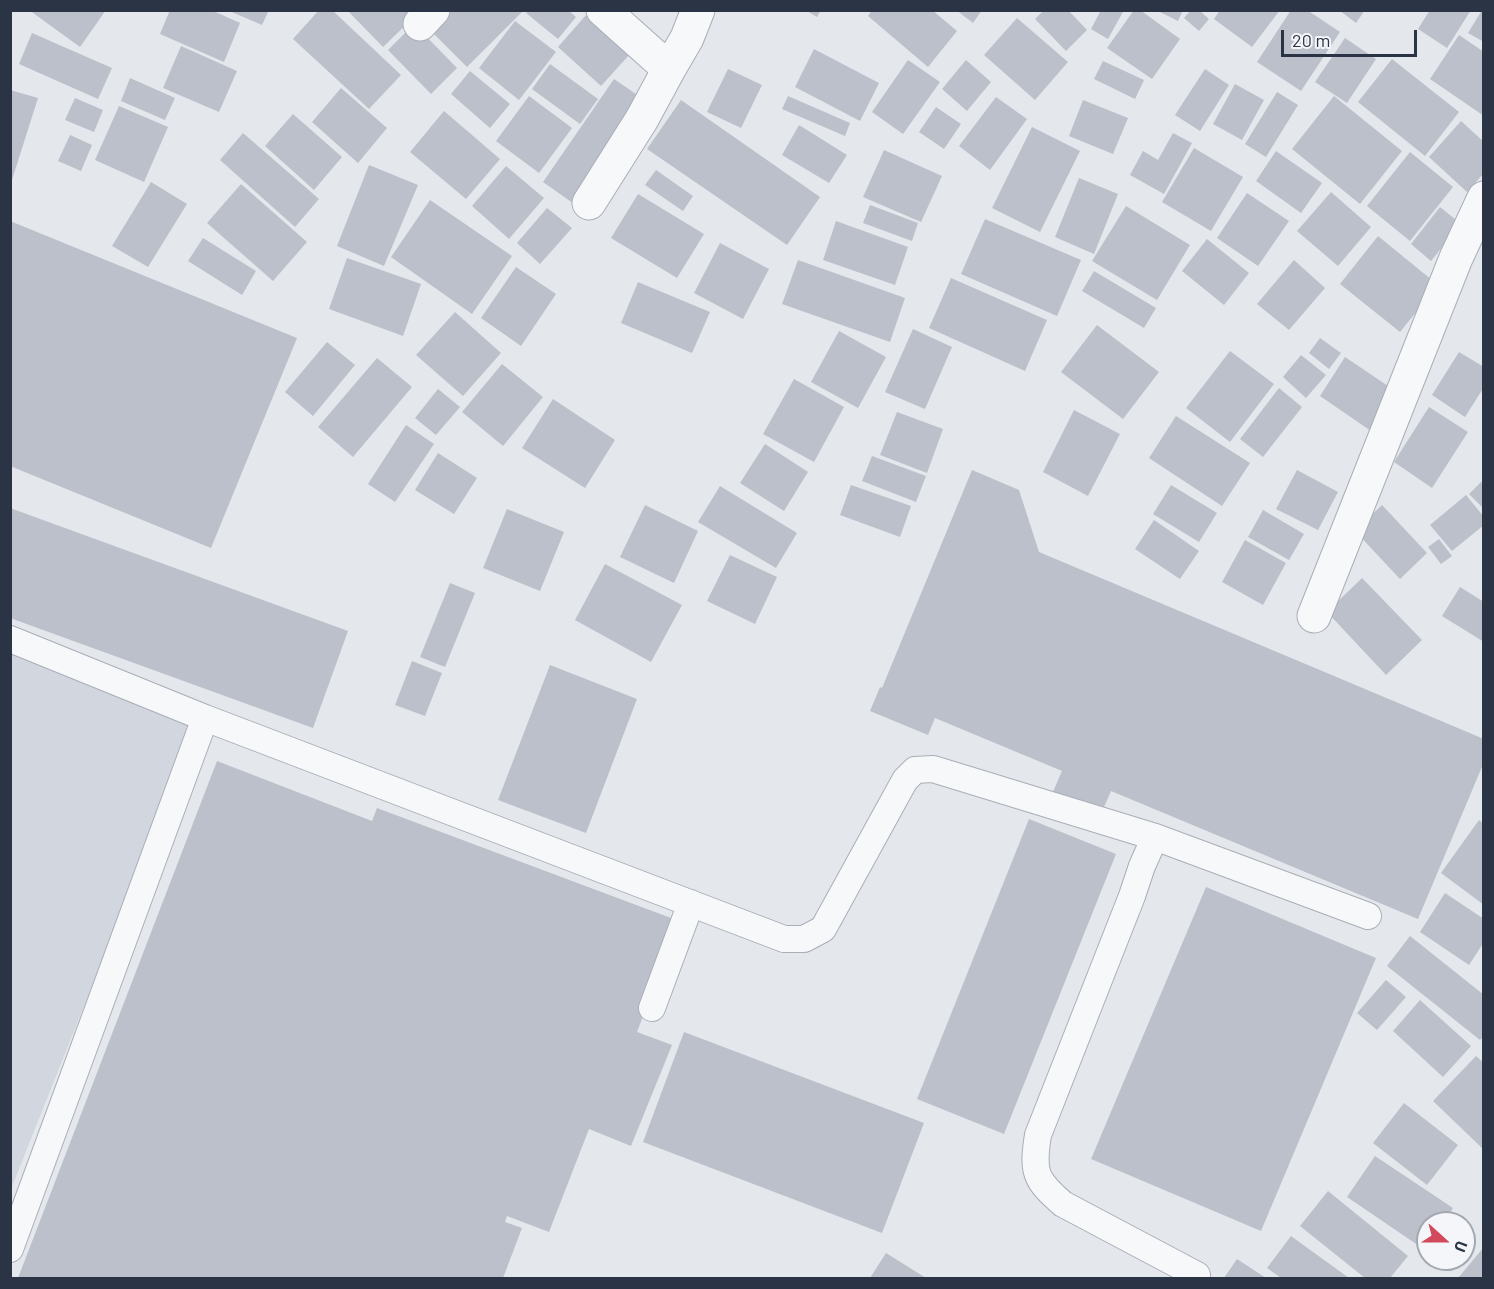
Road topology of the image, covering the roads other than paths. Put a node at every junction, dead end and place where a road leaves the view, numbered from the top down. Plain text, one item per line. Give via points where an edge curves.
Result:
1 (603, 10) edge
2 (698, 10) edge
3 (669, 69) junction
4 (1484, 198) edge
5 (589, 203) dead end
6 (1314, 616) dead end
7 (10, 639) edge
8 (205, 718) junction
9 (1155, 837) junction
10 (691, 903) junction
11 (1368, 915) dead end
12 (652, 1008) dead end
13 (10, 1249) edge
14 (1197, 1275) dead end

1 - 3 street
2 - 3 street
3 - 5 street
4 - 6 street via 1456,258
7 - 8 lane
8 - 10 lane
8 - 13 lane
9 - 10 lane via 933,769 915,770 905,780 823,929 804,939 784,939
9 - 11 lane
9 - 14 lane via 1038,1135 1034,1158 1038,1179 1063,1204
10 - 12 lane

